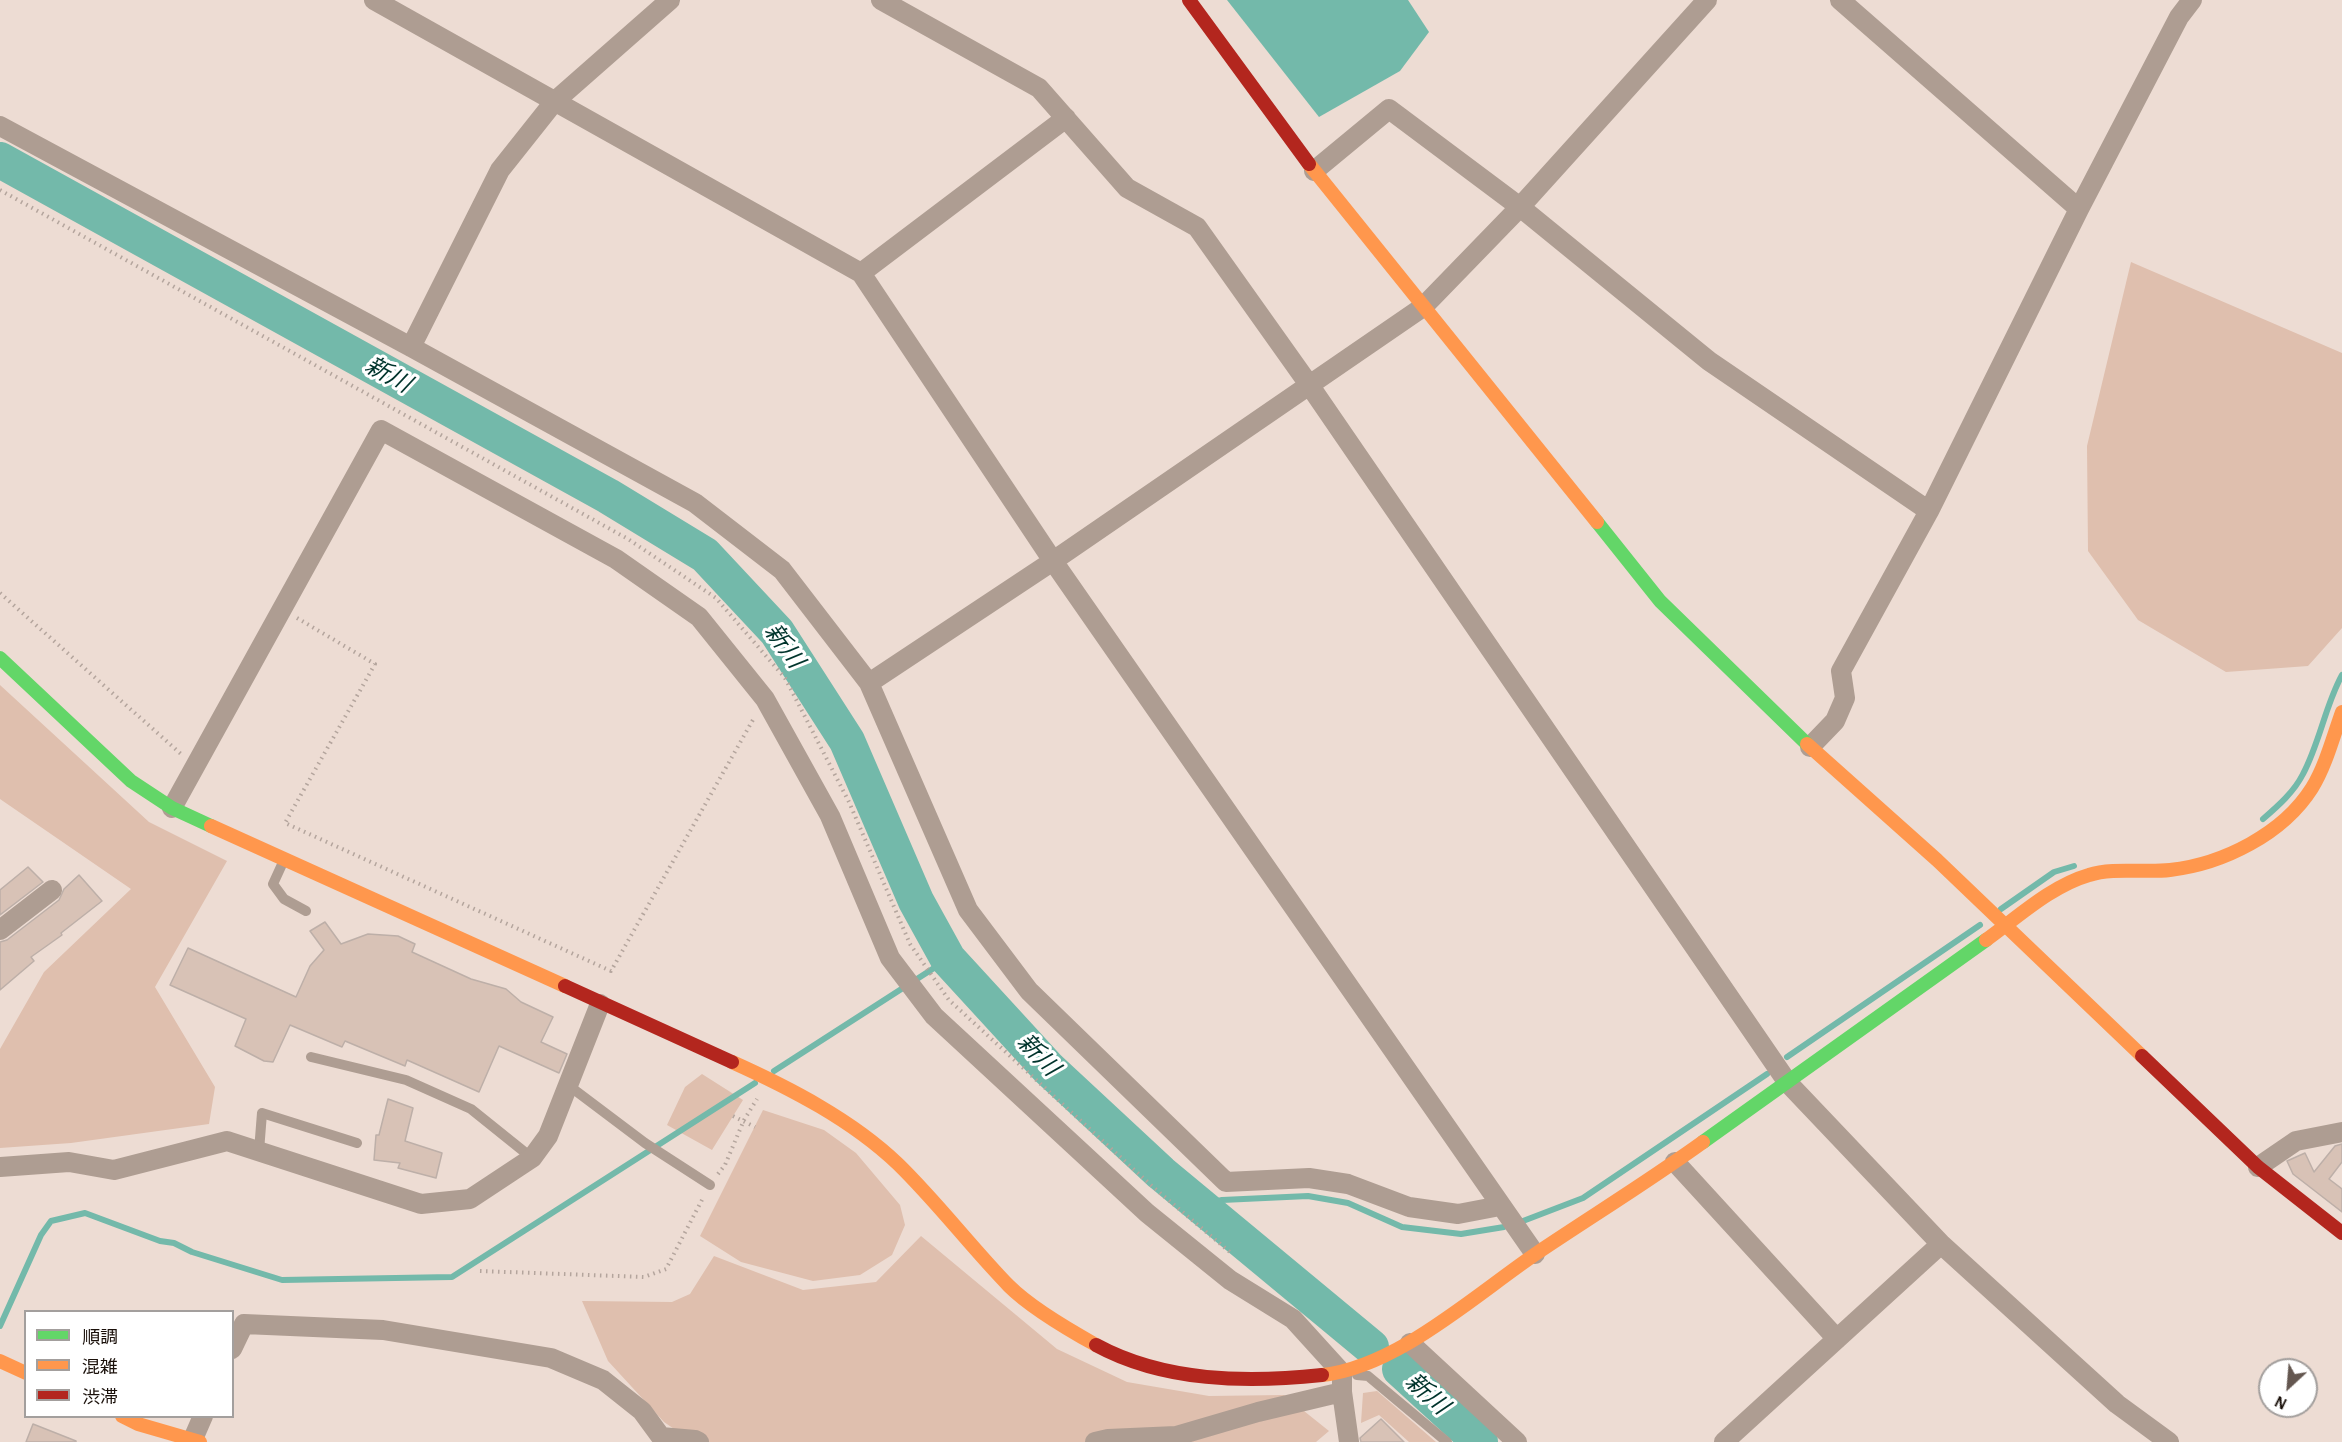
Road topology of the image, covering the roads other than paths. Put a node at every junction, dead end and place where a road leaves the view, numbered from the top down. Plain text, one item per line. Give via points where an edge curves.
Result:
1 (374, 0) edge
2 (670, 0) edge
3 (881, 0) edge
4 (1707, 0) edge
5 (1840, 0) edge
6 (2192, 0) edge
7 (1190, 1) edge
8 (554, 102) junction
9 (1066, 118) junction
10 (0, 126) edge
11 (1314, 171) junction
12 (1520, 207) junction
13 (2079, 209) junction
14 (861, 273) junction
15 (1423, 307) junction
16 (411, 347) junction
17 (1310, 386) junction
18 (1929, 511) junction
19 (1053, 561) junction
20 (0, 658) edge
21 (869, 683) junction
22 (2342, 712) edge
23 (1810, 747) junction
24 (172, 808) junction
25 (284, 860) junction
26 (52, 890) dead end
27 (306, 911) dead end
28 (2007, 926) junction
29 (0, 930) edge
30 (600, 1004) junction
31 (311, 1057) dead end
32 (1788, 1083) junction
33 (568, 1085) junction
34 (2342, 1132) edge
35 (357, 1143) dead end
36 (259, 1151) junction
37 (532, 1158) junction
38 (1675, 1162) junction
39 (0, 1167) edge
40 (2258, 1167) junction
41 (710, 1185) road end
42 (1500, 1206) junction
43 (2342, 1233) edge
44 (1941, 1244) junction
45 (1535, 1254) junction
46 (1837, 1339) junction
47 (1410, 1343) junction
48 (234, 1345) edge
49 (0, 1361) edge
50 (24, 1372) edge
51 (1342, 1383) junction
52 (126, 1418) edge
53 (202, 1418) edge
54 (659, 1439) edge
55 (197, 1440) edge
56 (699, 1442) edge
57 (1095, 1442) edge
58 (1348, 1442) edge
59 (1447, 1442) edge
60 (1517, 1442) edge
61 (1724, 1442) edge
62 (2169, 1442) edge

1 - 8 street
2 - 8 street
3 - 9 street via 1039,88
4 - 12 street
5 - 13 street
6 - 13 street via 2179,17
7 - 11 street
8 - 14 street
8 - 16 street via 500,170
9 - 14 street
9 - 17 street via 1127,189 1197,227
10 - 16 street
11 - 12 street via 1389,109
11 - 15 street
12 - 15 street
12 - 18 street via 1709,361
13 - 18 street
14 - 19 street
15 - 17 street
15 - 23 street via 1660,601
16 - 21 street via 695,502 782,570
17 - 19 street
17 - 32 street
18 - 23 street via 1841,671 1845,698 1835,721
19 - 21 street
19 - 42 street
20 - 24 street via 131,781
21 - 42 street via 968,910 1029,991 1226,1182 1309,1178 1348,1184 1409,1207 1458,1214
22 - 28 street via 2311,790 2290,815 2266,834 2214,861 2157,872 2094,873 2061,886
23 - 28 street
24 - 25 street
24 - 51 street via 381,430 616,559 699,617 765,699 830,816 890,958 934,1016 1147,1213 1230,1280 1293,1319
25 - 27 lane via 273,884 284,899
25 - 30 street
26 - 29 street
28 - 32 street
28 - 40 street
30 - 33 street
30 - 51 street via 770,1079 854,1128 898,1164 1011,1288 1066,1328 1117,1356 1214,1378
31 - 37 lane via 406,1080 471,1109
32 - 38 street
32 - 44 street
33 - 37 street via 548,1136
33 - 41 lane via 645,1143
34 - 40 street via 2296,1141
35 - 36 lane via 262,1113
36 - 37 street via 421,1204 470,1199
36 - 39 street via 227,1141 114,1170 69,1162
38 - 45 street
38 - 46 street
40 - 43 street
42 - 45 street
44 - 46 street
44 - 62 street via 2117,1404
45 - 47 street
46 - 61 street
47 - 51 street
47 - 60 street
48 - 54 street via 244,1324 383,1330 551,1358 603,1380 642,1411
49 - 50 street
51 - 57 street via 1176,1436
51 - 58 street
51 - 59 lane via 1368,1376
52 - 55 street
53 - 55 street
54 - 56 street

